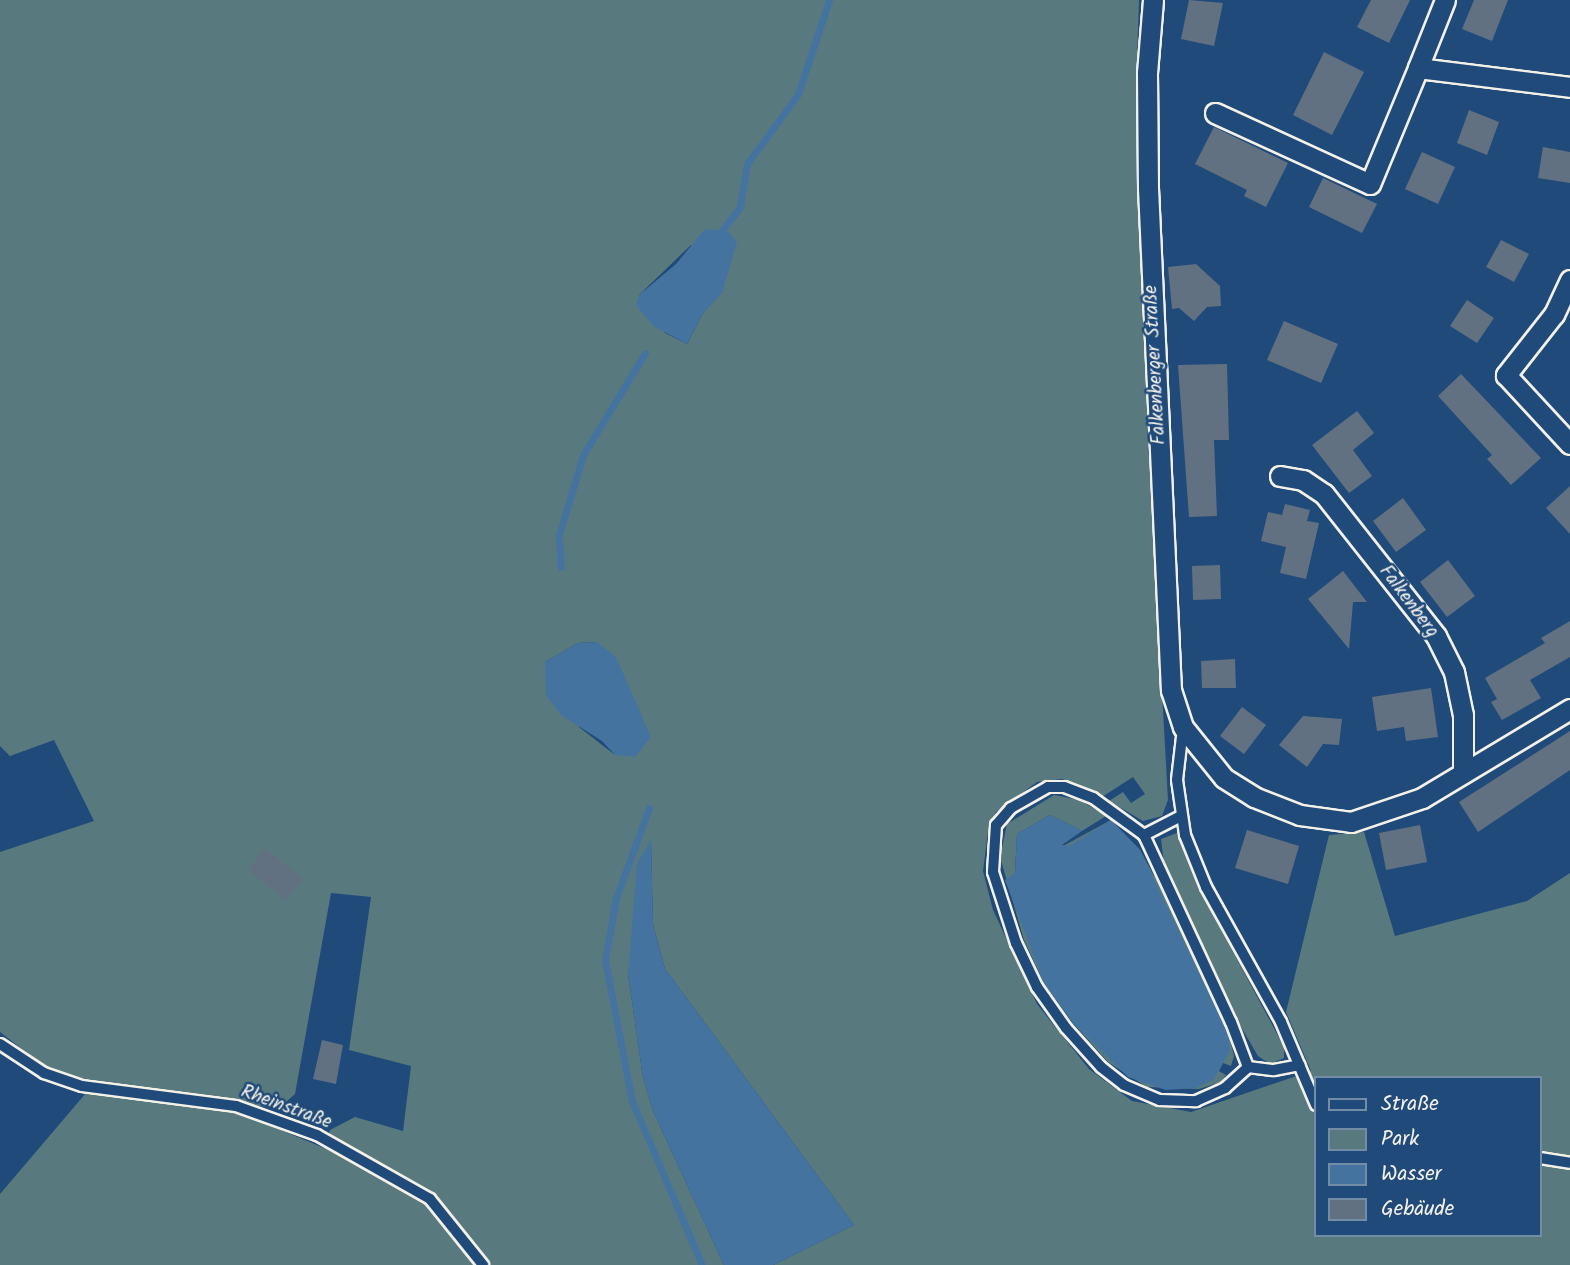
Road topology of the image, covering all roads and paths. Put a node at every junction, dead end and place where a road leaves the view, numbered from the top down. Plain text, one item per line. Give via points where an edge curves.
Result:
1 (1153, 0) edge
2 (1445, 0) edge
3 (1418, 68) junction
4 (1570, 88) edge
5 (1215, 113) dead end
6 (1570, 280) edge
7 (1570, 444) edge
8 (1280, 476) dead end
9 (1570, 709) edge
10 (1183, 727) junction
11 (1463, 773) junction
12 (1181, 816) junction
13 (1143, 835) junction
14 (0, 1044) edge
15 (1300, 1065) junction
16 (1248, 1067) junction
17 (1314, 1100) edge
18 (1542, 1158) edge
19 (1570, 1163) edge
20 (483, 1265) edge

1 - 10 street, Falkenberger Straße via 1147,73 1151,267 1171,690
2 - 3 street
3 - 4 street
3 - 5 street via 1370,184
6 - 7 street via 1554,314 1506,374
8 - 11 street, Falkenberg via 1303,480 1324,494 1436,636 1454,672 1463,716
9 - 11 street
10 - 11 street via 1210,764 1239,788 1279,808 1325,820 1351,822 1386,813 1422,799
10 - 12 lane via 1177,753
12 - 13 lane
12 - 15 lane via 1206,887
13 - 16 lane
13 - 16 lane via 1093,799 1064,787 1048,787 1011,808 996,825 993,872 1016,943 1066,1028 1124,1085 1160,1100 1196,1101 1225,1088
14 - 20 lane, Rheinstraße via 62,1081 236,1106 317,1135 430,1199
15 - 16 lane via 1274,1070
15 - 17 lane
18 - 19 lane

